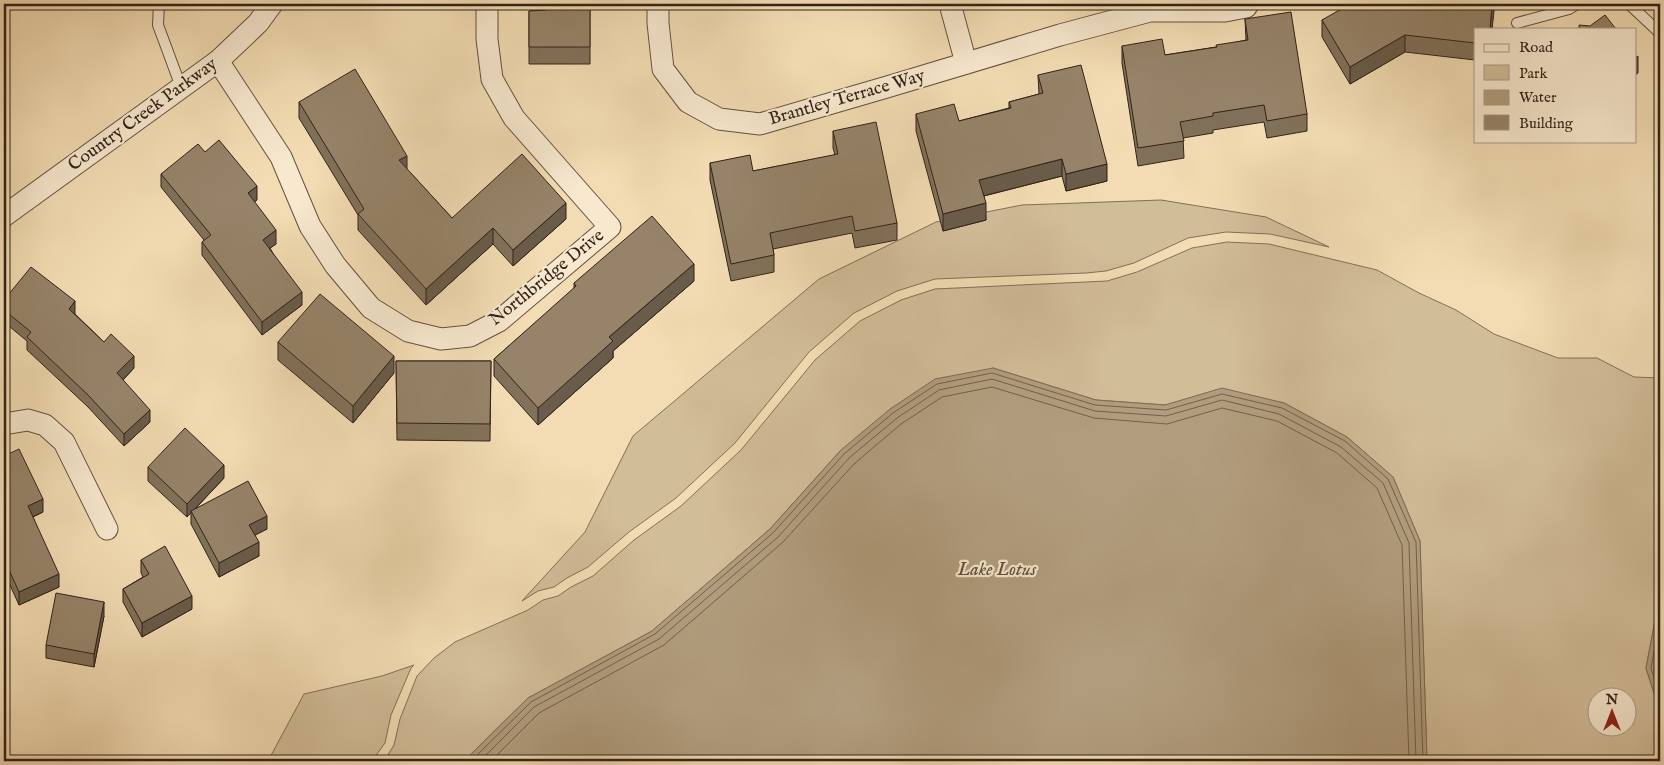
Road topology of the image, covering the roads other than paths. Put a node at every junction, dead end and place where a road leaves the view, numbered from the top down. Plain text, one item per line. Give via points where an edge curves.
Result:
1 (159, 4) edge
2 (272, 4) edge
3 (487, 4) edge
4 (658, 4) edge
5 (950, 4) edge
6 (1577, 4) edge
7 (1629, 4) edge
8 (1247, 5) edge
9 (1176, 7) edge
10 (1517, 23) dead end
11 (1660, 32) edge
12 (218, 60) junction
13 (966, 63) junction
14 (181, 88) junction
15 (4, 216) edge
16 (4, 424) edge
17 (106, 529) dead end

1 - 14 lane via 158,25
2 - 12 street, Country Creek Parkway via 258,23
3 - 12 street, Northbridge Drive via 492,79 514,118 610,227 499,321 470,336 441,339 408,331 371,308 335,265 310,226 281,157
4 - 13 street, Brantley Terrace Way via 663,69 688,102 719,119 760,124
5 - 13 street
6 - 10 lane
7 - 11 lane
8 - 9 street, Brantley Terrace Way via 1225,11
9 - 13 street, Brantley Terrace Way via 1060,35
12 - 14 street, Country Creek Parkway
14 - 15 street, Country Creek Parkway
16 - 17 street via 28,420 45,425 64,442

